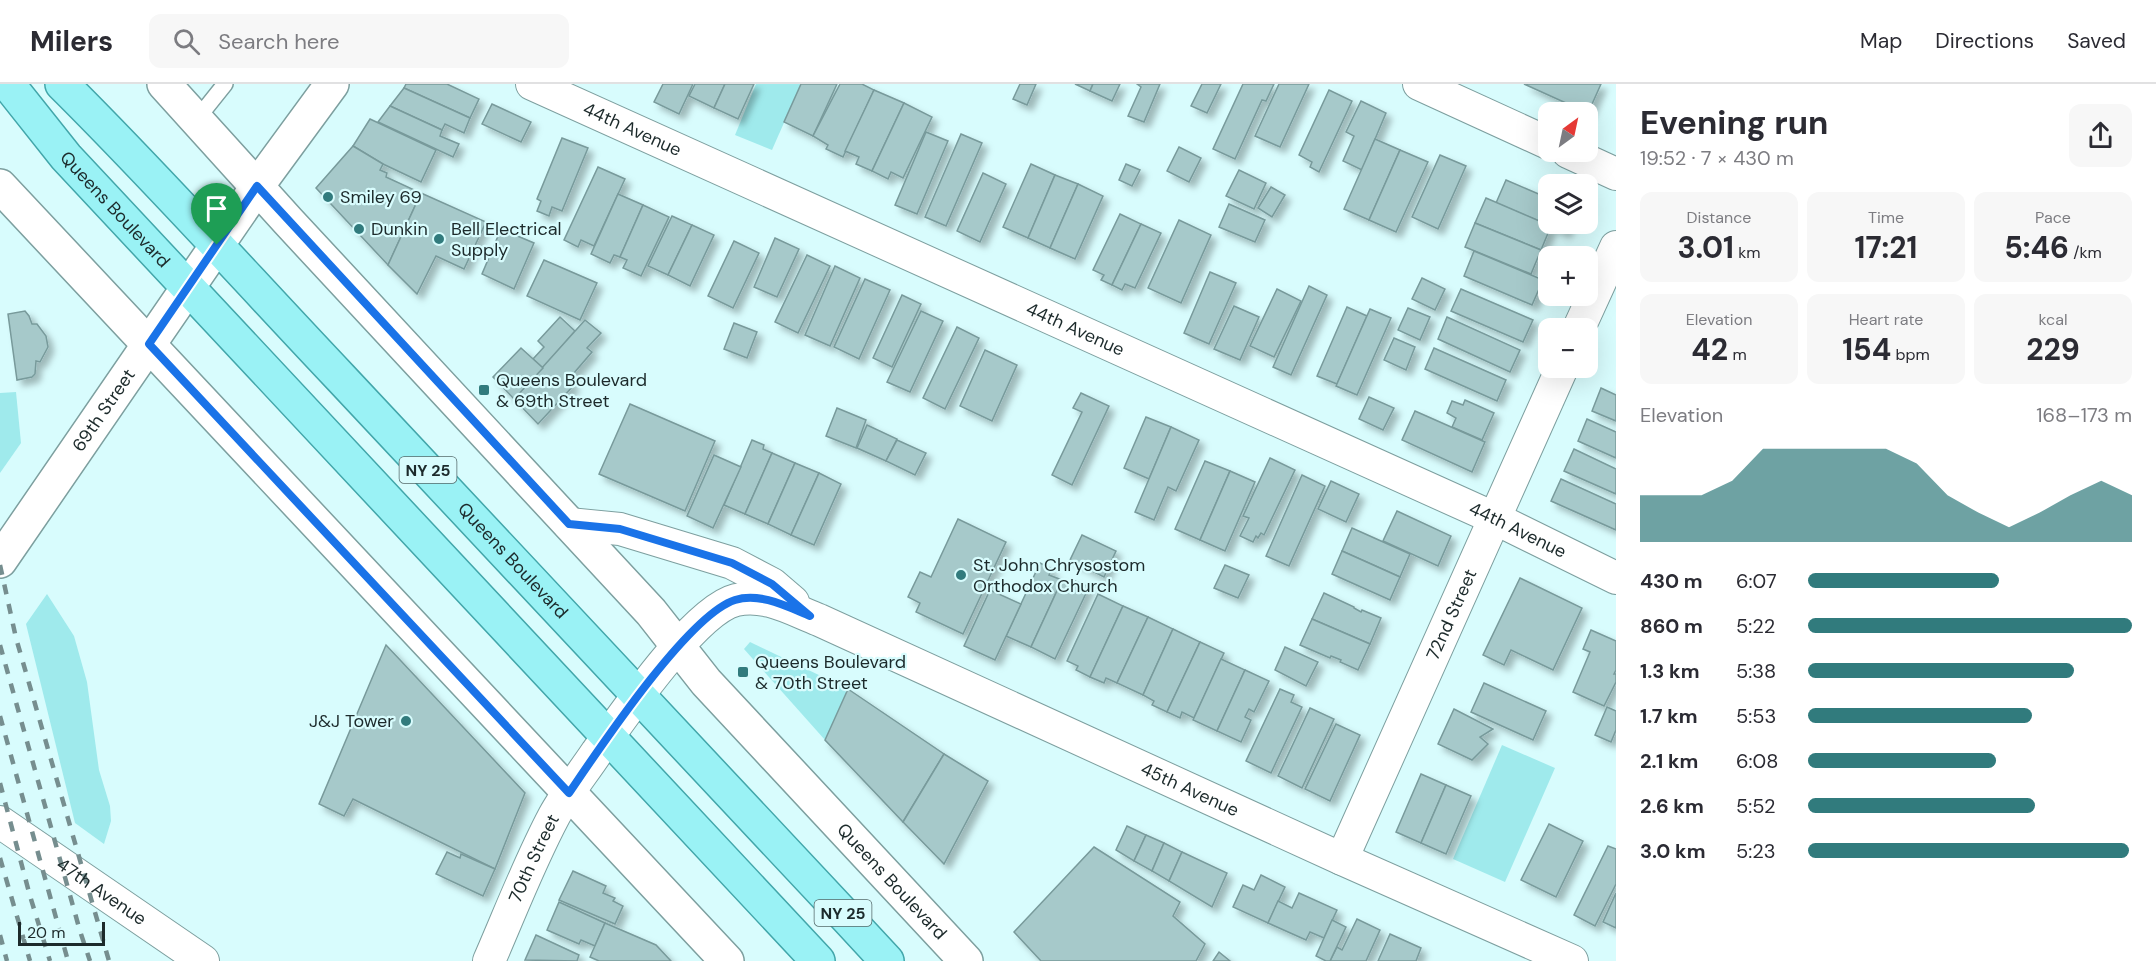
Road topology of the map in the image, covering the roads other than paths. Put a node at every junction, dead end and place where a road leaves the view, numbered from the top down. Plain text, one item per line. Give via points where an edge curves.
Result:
1 (8, 84) edge
2 (62, 84) edge
3 (164, 84) edge
4 (225, 84) edge
5 (532, 84) edge
6 (1419, 84) edge
7 (326, 86) edge
8 (197, 119) junction
9 (1538, 138) edge
10 (1590, 162) edge
11 (1616, 174) edge
12 (0, 186) edge
13 (257, 186) junction
14 (217, 245) junction
15 (1616, 247) edge
16 (188, 286) junction
17 (1584, 318) edge
18 (149, 344) junction
19 (1557, 378) edge
20 (1494, 518) junction
21 (569, 524) junction
22 (0, 561) edge
23 (1616, 578) edge
24 (810, 616) junction
25 (678, 647) junction
26 (639, 695) junction
27 (608, 737) junction
28 (569, 793) junction
29 (0, 822) edge
30 (1342, 859) junction
31 (203, 961) edge
32 (489, 961) edge
33 (727, 961) edge
34 (818, 961) edge
35 (887, 961) edge
36 (966, 961) edge
37 (1572, 961) edge

1 - 16 main road, Queens Boulevard / NY 25 via 66,157
2 - 14 main road, Queens Boulevard / NY 25
3 - 8 street, Queens Boulevard
4 - 8 lane
5 - 20 street, 44th Avenue
6 - 9 street
7 - 13 street, 69th Street
8 - 13 street, Queens Boulevard
10 - 11 street
12 - 18 street
13 - 14 street, 69th Street
13 - 21 street, Queens Boulevard
14 - 16 street, 69th Street
14 - 26 main road, Queens Boulevard / NY 25
15 - 17 street
16 - 18 street, 69th Street
16 - 27 main road, Queens Boulevard / NY 25
18 - 22 street, 69th Street
18 - 28 street
19 - 20 street, 72nd Street
20 - 23 street, 44th Avenue
20 - 30 street, 72nd Street
21 - 24 street, 45th Avenue via 620,529 732,563 772,584
21 - 25 street, Queens Boulevard via 651,612
24 - 25 street, 45th Avenue via 768,601 735,600 717,609
24 - 30 street, 45th Avenue
25 - 26 street, 70th Street
25 - 36 street, Queens Boulevard via 706,682
26 - 27 street, 70th Street
26 - 35 main road, Queens Boulevard / NY 25
27 - 28 street, 70th Street
27 - 34 main road, Queens Boulevard / NY 25
28 - 32 street, 70th Street via 555,815
28 - 33 street
29 - 31 street, 47th Avenue
30 - 37 street, 45th Avenue

